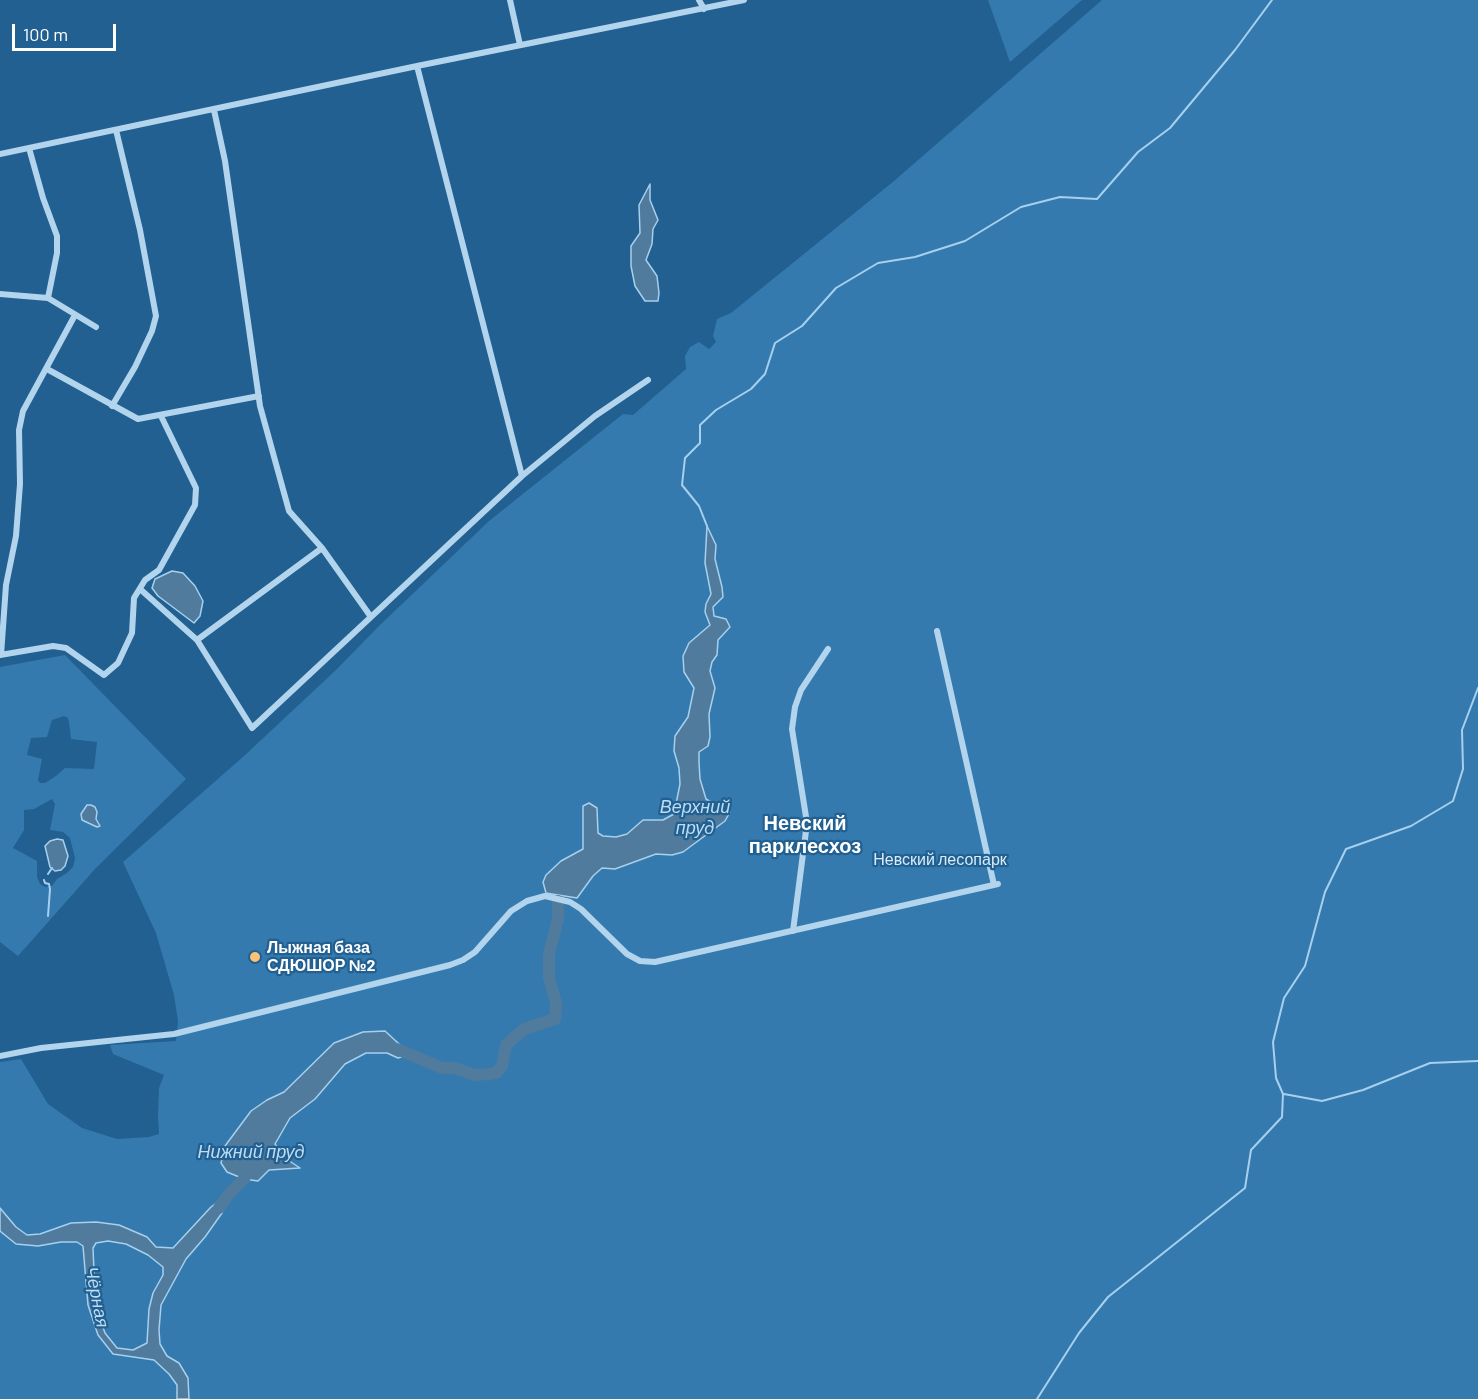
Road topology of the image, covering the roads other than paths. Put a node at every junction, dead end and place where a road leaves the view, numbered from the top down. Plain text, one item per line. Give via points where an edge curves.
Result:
1 (510, 0) edge
2 (699, 0) edge
3 (744, 0) edge
4 (704, 9) junction
5 (520, 45) junction
6 (417, 66) junction
7 (214, 110) junction
8 (116, 130) junction
9 (29, 148) junction
10 (0, 154) edge
11 (0, 294) edge
12 (48, 298) junction
13 (75, 315) junction
14 (96, 327) dead end
15 (47, 369) junction
16 (648, 380) dead end
17 (259, 396) junction
18 (112, 406) junction
19 (161, 416) junction
20 (522, 476) junction
21 (322, 548) junction
22 (140, 589) junction
23 (371, 617) junction
24 (937, 631) dead end
25 (196, 640) junction
26 (828, 649) dead end
27 (0, 655) edge
28 (792, 931) junction
29 (0, 1056) edge

1 - 5 street
2 - 4 street
3 - 4 street
4 - 5 street
5 - 6 street
6 - 7 street
6 - 20 street
7 - 8 street
7 - 17 street
8 - 9 street
8 - 18 street via 156,316 135,367
9 - 10 street
9 - 12 street via 57,236
11 - 12 street
12 - 13 street
13 - 14 street
13 - 15 street
15 - 18 street
15 - 27 street via 23,411 19,430 16,536 6,585
16 - 20 street via 595,416
17 - 19 street
17 - 21 street via 289,511
18 - 19 street via 138,419
19 - 22 street via 196,488 195,505 159,570
20 - 23 street
21 - 23 street
21 - 25 street
22 - 25 street
22 - 27 street via 134,598 132,633 118,663 104,675 66,648 53,646
23 - 25 street via 252,728
24 - 28 street via 996,884
26 - 28 street via 801,690 792,729 807,823
28 - 29 street via 655,962 640,961 627,954 582,909 545,896 526,901 511,911 474,952 450,964 174,1034

